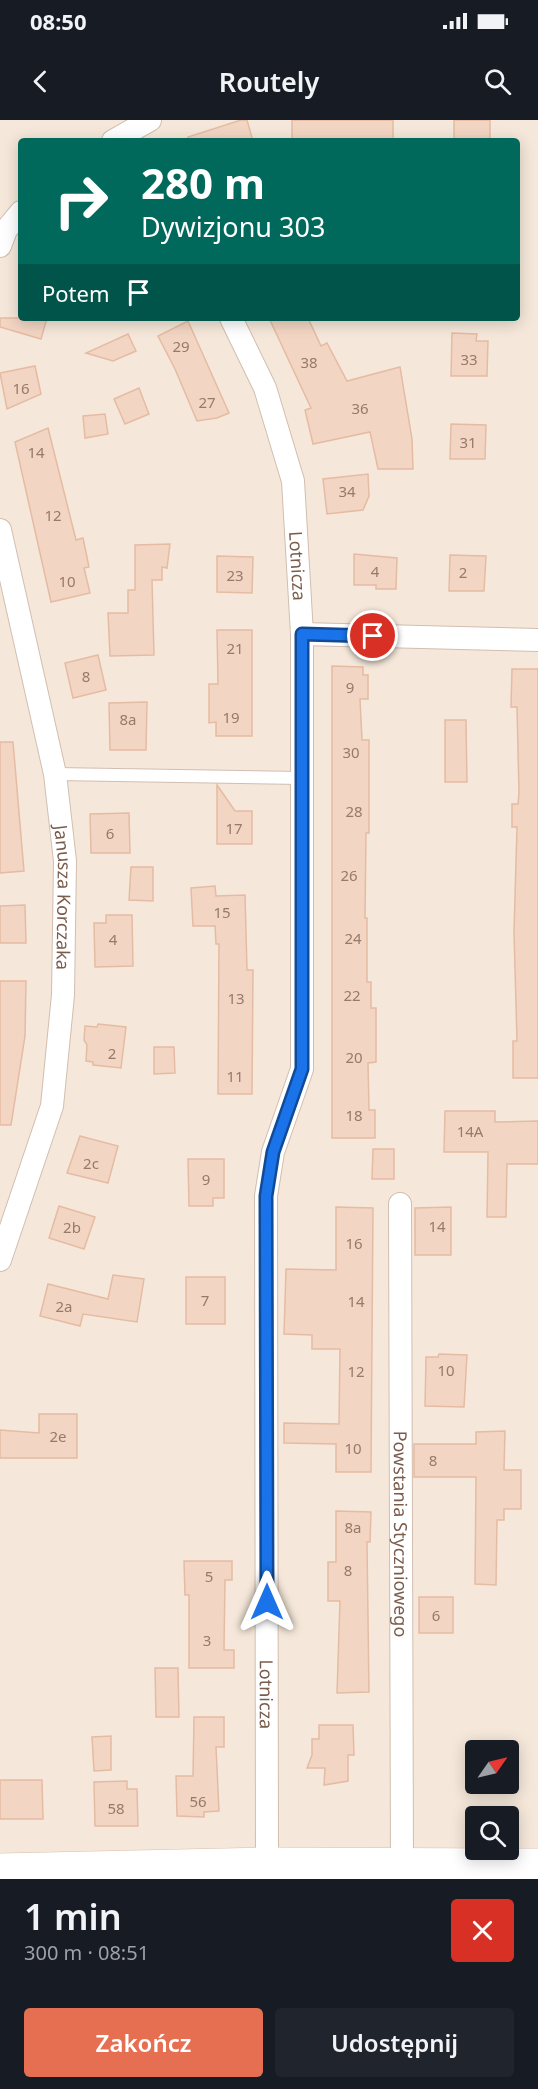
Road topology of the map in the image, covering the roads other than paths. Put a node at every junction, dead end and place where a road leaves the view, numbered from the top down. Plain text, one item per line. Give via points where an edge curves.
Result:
1 (142, 127) edge
2 (119, 138) edge
3 (18, 216) edge
4 (0, 246) edge
5 (232, 321) edge
6 (0, 530) edge
7 (302, 634) junction
8 (538, 640) edge
9 (55, 774) junction
10 (302, 778) junction
11 (400, 1204) dead end
12 (0, 1260) edge
13 (267, 1864) junction
14 (402, 1864) junction
15 (538, 1865) edge
16 (0, 1870) edge

1 - 2 street
3 - 4 street
5 - 7 street, Lotnicza via 265,388 293,481
6 - 9 street, Janusza Korczaka
7 - 8 street
7 - 10 street, Lotnicza
9 - 10 lane
9 - 12 street, Janusza Korczaka via 65,861 63,995 52,1106
10 - 13 street, Lotnicza via 302,1069 273,1152 266,1196
11 - 14 street, Powstania Styczniowego
13 - 14 main road
13 - 16 main road
14 - 15 main road

